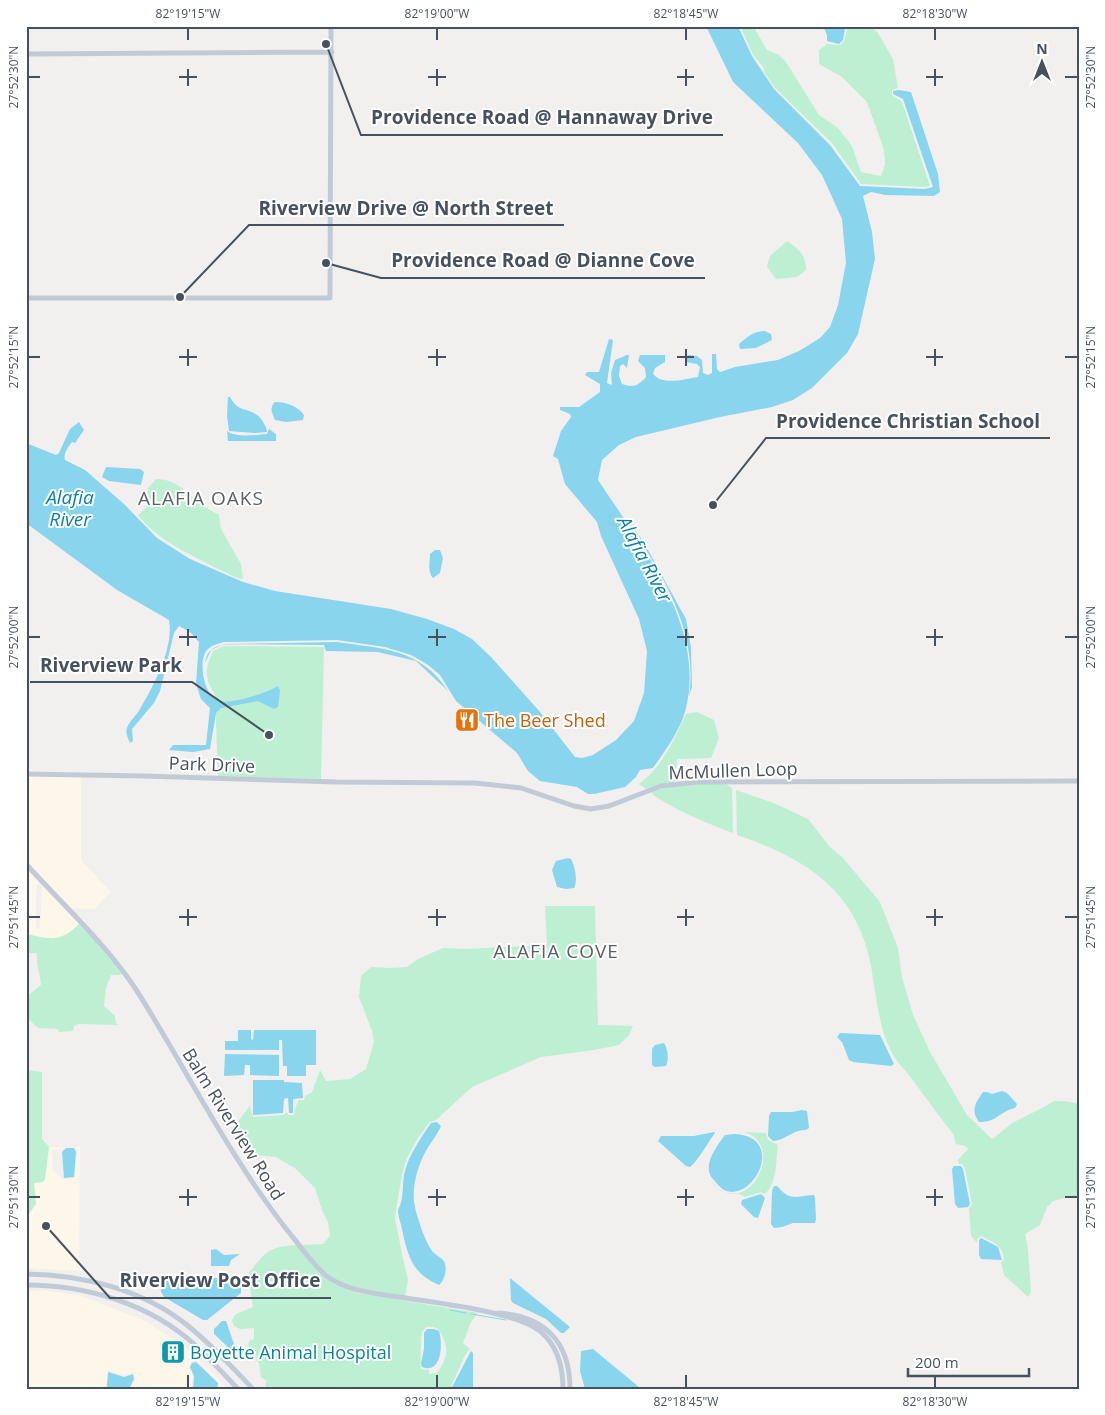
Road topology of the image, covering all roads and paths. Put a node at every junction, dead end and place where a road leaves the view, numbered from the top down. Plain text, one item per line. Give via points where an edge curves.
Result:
1 (331, 26) edge
2 (332, 52) junction
3 (26, 54) edge
4 (26, 298) edge
5 (26, 774) edge
6 (1079, 781) edge
7 (396, 782) joint
8 (26, 864) edge
9 (26, 1274) edge
10 (26, 1285) edge
11 (475, 1310) junction
12 (238, 1389) edge
13 (253, 1389) edge
14 (562, 1389) edge
15 (570, 1389) edge

1 - 2 street
2 - 3 street
2 - 4 street via 330,298
5 - 7 street, Park Drive
6 - 7 street, McMullen Loop via 690,782 661,786 609,806 591,809 521,788 475,783
8 - 11 street, Balm Riverview Road via 127,977 250,1179 327,1277 353,1289
9 - 13 street via 84,1279 147,1300 187,1325
10 - 12 street via 85,1290 136,1307 186,1338
11 - 14 street, Balm Riverview Road via 514,1319 539,1331 556,1352 562,1372
11 - 15 street, Balm Riverview Road via 519,1315 552,1335 562,1349 569,1370

